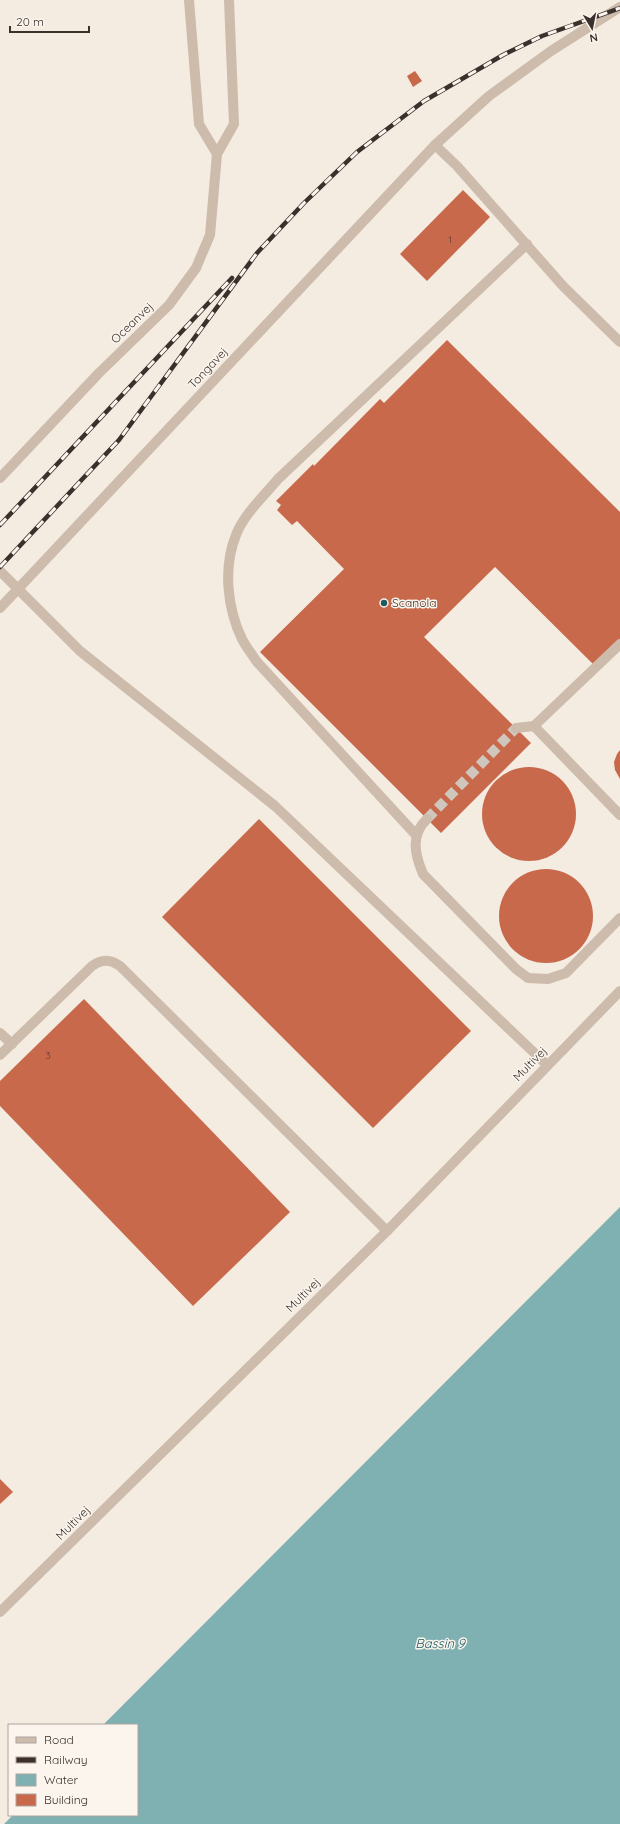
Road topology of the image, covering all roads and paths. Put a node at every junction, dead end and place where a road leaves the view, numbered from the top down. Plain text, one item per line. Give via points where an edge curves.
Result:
1 (189, 0) edge
2 (229, 0) edge
3 (620, 7) edge
4 (435, 146) junction
5 (217, 154) junction
6 (526, 244) junction
7 (620, 342) edge
8 (0, 478) edge
9 (0, 571) edge
10 (19, 589) junction
11 (0, 608) edge
12 (620, 644) edge
13 (534, 726) junction
14 (516, 728) tunnel mouth
15 (620, 815) edge
16 (427, 820) tunnel mouth
17 (416, 835) junction
18 (620, 918) edge
19 (620, 991) edge
20 (0, 1033) edge
21 (12, 1044) junction
22 (0, 1055) edge
23 (547, 1065) junction
24 (387, 1231) junction
25 (0, 1612) edge

1 - 5 street via 199,124
2 - 5 street, Oceanvej via 234,124
3 - 4 street, Tongavej via 551,51 489,96
4 - 6 street via 457,166
4 - 10 street, Tongavej
5 - 8 street, Oceanvej via 210,235 196,268 169,305 98,374
6 - 7 street via 563,286
6 - 17 street via 278,479 236,534 228,561 232,611 242,639 257,662
9 - 10 street
10 - 11 street, Tongavej
10 - 23 street via 80,651 275,806
12 - 13 street
13 - 14 street
13 - 15 street
16 - 17 street via 421,824
17 - 18 street via 414,845 423,874 516,969 528,978 548,979 566,973
19 - 23 street, Multivej
20 - 21 street
21 - 22 street
21 - 24 street via 92,966 99,961 114,962 126,971
23 - 24 street, Multivej
24 - 25 street, Multivej

